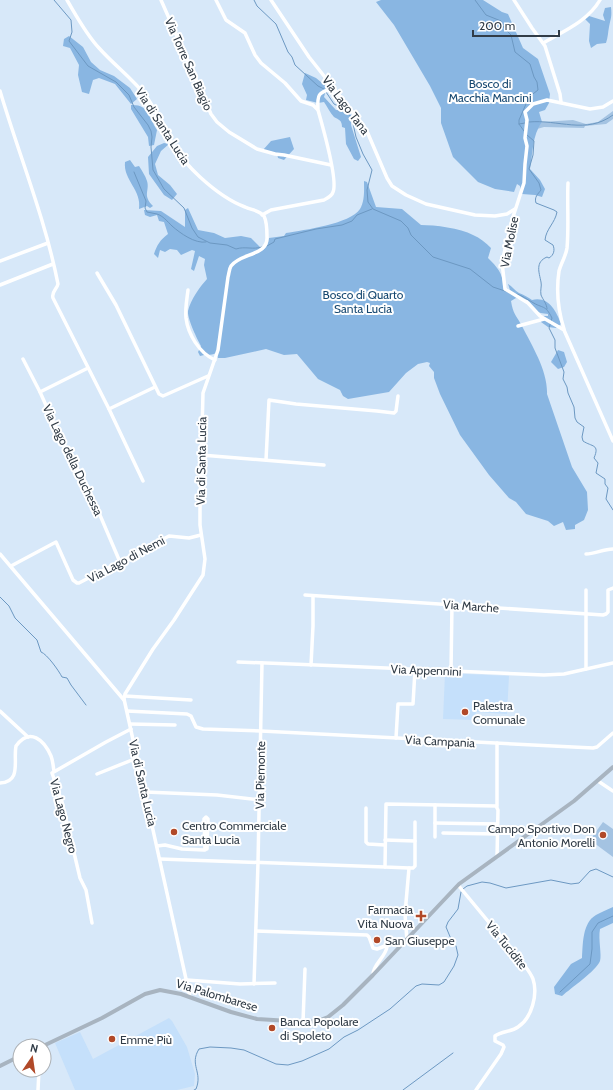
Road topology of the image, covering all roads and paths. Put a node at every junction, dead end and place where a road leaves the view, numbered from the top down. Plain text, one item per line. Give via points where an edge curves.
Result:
1 (67, 0) edge
2 (161, 0) edge
3 (216, 0) edge
4 (271, 0) edge
5 (514, 0) edge
6 (600, 0) edge
7 (543, 43) junction
8 (331, 88) junction
9 (0, 91) edge
10 (613, 101) edge
11 (561, 102) junction
12 (318, 110) junction
13 (331, 165) junction
14 (568, 183) dead end
15 (516, 209) junction
16 (262, 214) junction
17 (48, 243) junction
18 (0, 261) edge
19 (53, 264) junction
20 (97, 273) dead end
21 (0, 286) edge
22 (188, 290) dead end
23 (544, 319) junction
24 (518, 326) dead end
25 (564, 330) junction
26 (23, 359) dead end
27 (215, 360) junction
28 (88, 368) junction
29 (208, 376) junction
30 (155, 387) junction
31 (40, 392) junction
32 (398, 396) dead end
33 (109, 409) junction
34 (613, 441) edge
35 (201, 455) junction
36 (266, 460) junction
37 (324, 465) dead end
38 (143, 481) dead end
39 (201, 535) junction
40 (613, 549) edge
41 (0, 554) edge
42 (586, 554) dead end
43 (120, 562) junction
44 (11, 566) junction
45 (613, 588) edge
46 (586, 590) dead end
47 (305, 595) dead end
48 (313, 596) junction
49 (452, 604) junction
50 (587, 614) junction
51 (238, 662) dead end
52 (262, 663) junction
53 (613, 663) edge
54 (311, 665) junction
55 (586, 669) junction
56 (415, 670) junction
57 (451, 670) junction
58 (124, 698) junction
59 (191, 700) dead end
60 (0, 711) edge
61 (127, 711) junction
62 (130, 724) junction
63 (175, 725) dead end
64 (131, 729) junction
65 (261, 731) junction
66 (613, 733) edge
67 (28, 736) junction
68 (396, 738) junction
69 (497, 743) junction
70 (137, 758) junction
71 (613, 767) edge
72 (54, 771) junction
73 (97, 774) dead end
74 (598, 781) junction
75 (0, 783) edge
76 (613, 791) edge
77 (145, 792) junction
78 (260, 800) junction
79 (435, 805) junction
80 (497, 806) junction
81 (366, 808) dead end
82 (415, 822) dead end
83 (435, 823) junction
84 (497, 824) junction
85 (443, 833) dead end
86 (497, 834) junction
87 (435, 837) dead end
88 (385, 840) junction
89 (415, 841) junction
90 (385, 845) junction
91 (157, 846) junction
92 (205, 850) junction
93 (496, 857) junction
94 (160, 859) junction
95 (258, 863) junction
96 (385, 867) junction
97 (409, 868) junction
98 (459, 887) junction
99 (92, 923) dead end
100 (256, 931) junction
101 (407, 941) junction
102 (306, 969) dead end
103 (373, 975) junction
104 (187, 980) junction
105 (275, 983) dead end
106 (254, 984) junction
107 (190, 997) junction
108 (303, 1022) junction
109 (52, 1042) edge
110 (12, 1060) edge
111 (0, 1066) edge
112 (39, 1078) edge
113 (38, 1090) edge
114 (476, 1090) edge

1 - 16 street, Via di Santa Lucia via 96,45 127,74 146,97 175,148 191,168 230,199
2 - 13 street, Via Torre San Biagio via 211,114 217,122 258,150
3 - 12 street via 227,21 245,33 262,64 301,101 313,105
4 - 8 street, Via Lago Tana
5 - 7 street
6 - 7 street via 581,21
7 - 11 street
8 - 12 street via 318,96
8 - 15 street, Via Lago Tana via 367,132 386,178 398,190 428,204 475,215 495,216
9 - 17 street
10 - 11 street via 593,109
11 - 15 street, Via Molise via 547,100 530,106 525,112 525,138 528,146 524,183
12 - 13 street
13 - 16 street via 334,188 328,198 270,210
14 - 25 street via 567,248 559,270 558,292
15 - 23 street, Via Molise via 502,264 505,288 528,303
16 - 27 street, Via di Santa Lucia via 266,223 266,246 235,262 230,268
17 - 18 street
17 - 19 street
19 - 21 street
19 - 28 street via 58,282 52,298
20 - 30 street via 119,311
22 - 27 street via 186,315 189,329 202,352
23 - 24 street
23 - 25 street, Via Molise
25 - 34 street
26 - 31 street, Via Lago della Duchessa
27 - 29 street, Via di Santa Lucia
28 - 31 street
28 - 33 street
29 - 30 street via 163,396
29 - 35 street, Via di Santa Lucia via 203,393
30 - 33 street
31 - 43 street, Via Lago della Duchessa via 67,452 88,487
32 - 36 street via 394,413 269,400
33 - 38 street
35 - 36 street
35 - 39 street, Via di Santa Lucia
36 - 37 street
39 - 43 street, Via Lago di Nemi via 186,538 169,536
39 - 58 street, Via di Santa Lucia via 203,574 152,649
40 - 42 street
41 - 44 street
43 - 44 street, Via Lago di Nemi via 81,583 76,583 56,542
44 - 58 street
45 - 50 street, Via Marche via 607,590 607,614
46 - 50 street
47 - 48 street, Via Marche
48 - 49 street, Via Marche
48 - 54 street
49 - 50 street, Via Marche
49 - 57 street
50 - 55 street
51 - 52 street, Via Appennini
52 - 54 street, Via Appennini
52 - 65 street, Via Piemonte
53 - 55 street, Via Appennini
54 - 56 street, Via Appennini
55 - 57 street, Via Appennini via 549,677
56 - 57 street, Via Appennini
56 - 68 street via 413,704 398,704
58 - 59 street
58 - 61 street, Via di Santa Lucia
60 - 67 street
61 - 62 street, Via di Santa Lucia
61 - 65 street, Via Campania via 188,714 195,726 200,729
62 - 63 street
62 - 64 street, Via di Santa Lucia
64 - 70 street, Via di Santa Lucia
64 - 72 street, Via Lago Negro
65 - 68 street, Via Campania
65 - 78 street, Via Piemonte
66 - 69 street, Via Campania via 595,748
67 - 72 street via 35,737 46,747 52,757
67 - 75 street via 16,746 16,768 13,776 9,781
68 - 69 street, Via Campania
69 - 80 street
70 - 73 street
70 - 77 street, Via di Santa Lucia
71 - 74 main road, Via Palombarese
72 - 99 street, Via Lago Negro via 52,774 62,802 80,878 86,890
74 - 76 street
74 - 93 main road, Via Palombarese
77 - 78 street
77 - 91 street, Via di Santa Lucia
78 - 95 street, Via Piemonte
79 - 80 street
79 - 83 street
79 - 88 street via 386,804
80 - 84 street
81 - 90 street via 366,842
82 - 89 street
83 - 84 street
83 - 87 street
84 - 86 street
85 - 86 street
86 - 93 street
88 - 89 street
88 - 90 street
89 - 97 street via 415,866
90 - 96 street
91 - 92 street
91 - 94 street, Via di Santa Lucia
92 - 92 street via 204,818 206,817 208,848
93 - 98 main road, Via Palombarese
94 - 95 street
94 - 104 street, Via di Santa Lucia
95 - 96 street
95 - 100 street, Via Piemonte
96 - 97 street
97 - 101 street via 405,918
98 - 101 main road, Via Palombarese
98 - 114 street, Via Tucidite via 525,966 533,979 534,988 533,1005 527,1018 514,1029 495,1036 495,1041 504,1047
100 - 103 street via 367,935 374,949 387,947 374,968
100 - 106 street, Via Piemonte
101 - 103 main road, Via Palombarese
102 - 108 street
103 - 108 main road, Via Palombarese via 332,1015 320,1020
104 - 106 street
104 - 107 street, Via di Santa Lucia
105 - 106 street
107 - 108 main road, Via Palombarese via 244,1016
107 - 109 main road, Via Palombarese via 168,991 149,993
110 - 111 main road
112 - 113 street

